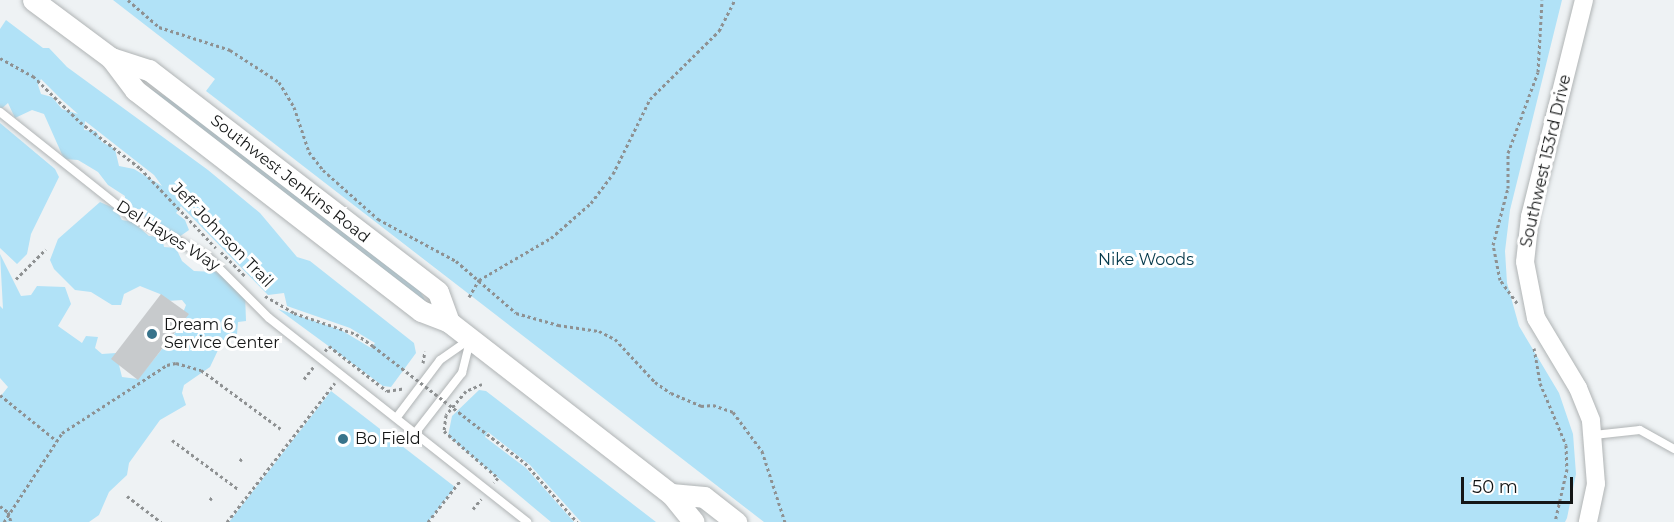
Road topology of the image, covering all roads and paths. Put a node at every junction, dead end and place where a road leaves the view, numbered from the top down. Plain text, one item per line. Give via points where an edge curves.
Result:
1 (33, 0) edge
2 (128, 0) edge
3 (735, 0) edge
4 (1584, 0) edge
5 (0, 58) edge
6 (0, 112) edge
7 (46, 249) dead end
8 (16, 279) dead end
9 (248, 280) dead end
10 (478, 280) junction
11 (257, 290) dead end
12 (469, 297) dead end
13 (471, 339) junction
14 (425, 351) dead end
15 (320, 358) junction
16 (304, 379) dead end
17 (334, 384) dead end
18 (482, 384) dead end
19 (2, 397) edge
20 (0, 405) edge
21 (397, 417) junction
22 (282, 430) dead end
23 (416, 432) junction
24 (1594, 435) junction
25 (172, 440) dead end
26 (57, 441) junction
27 (1674, 449) edge
28 (498, 478) dead end
29 (459, 482) dead end
30 (238, 489) dead end
31 (671, 494) junction
32 (127, 496) dead end
33 (0, 506) edge
34 (8, 512) junction
35 (4, 522) edge
36 (11, 522) edge
37 (161, 522) edge
38 (227, 522) edge
39 (428, 522) edge
40 (527, 522) edge
41 (577, 522) edge
42 (694, 522) edge
43 (736, 522) edge
44 (785, 522) edge
45 (1588, 522) edge

1 - 13 main road, Southwest Jenkins Road via 111,58 149,70 438,292 449,322
2 - 10 path via 159,27 230,50 279,82 292,101 315,163 378,219 456,261
3 - 10 path via 718,31 650,99 613,174 591,203 551,238
4 - 24 street, Southwest 153rd Drive via 1530,218 1525,262 1536,318 1578,388
5 - 9 path, Jeff Johnson Trail via 33,76 80,122 140,168
6 - 15 lane, Del Hayes Way via 132,217 213,261 249,300
7 - 8 path
10 - 12 path
10 - 44 path via 516,313 599,331 615,339 654,382 671,393 701,406 713,405 733,412 762,451
11 - 41 path, Jeff Johnson Trail, bridge via 276,305 350,331 373,346 525,463
13 - 21 lane via 440,360
13 - 23 lane via 462,373
13 - 31 main road, Southwest Jenkins Road
14 - 15 path via 418,372 395,392 382,387 329,346
15 - 16 path
15 - 21 lane, Del Hayes Way
17 - 38 path
18 - 28 path via 466,391 453,407 444,421 444,431
19 - 20 path
19 - 26 path
21 - 23 lane, Del Hayes Way
22 - 26 path via 201,370 176,363 152,372 68,428
23 - 40 lane, Del Hayes Way
24 - 27 lane via 1640,429
24 - 45 street, Southwest 153rd Drive via 1596,484
25 - 30 path
26 - 34 path
29 - 39 path
31 - 42 main road, Southwest Jenkins Road
31 - 43 main road via 704,497
32 - 37 path
33 - 34 path
34 - 35 path
34 - 36 path

